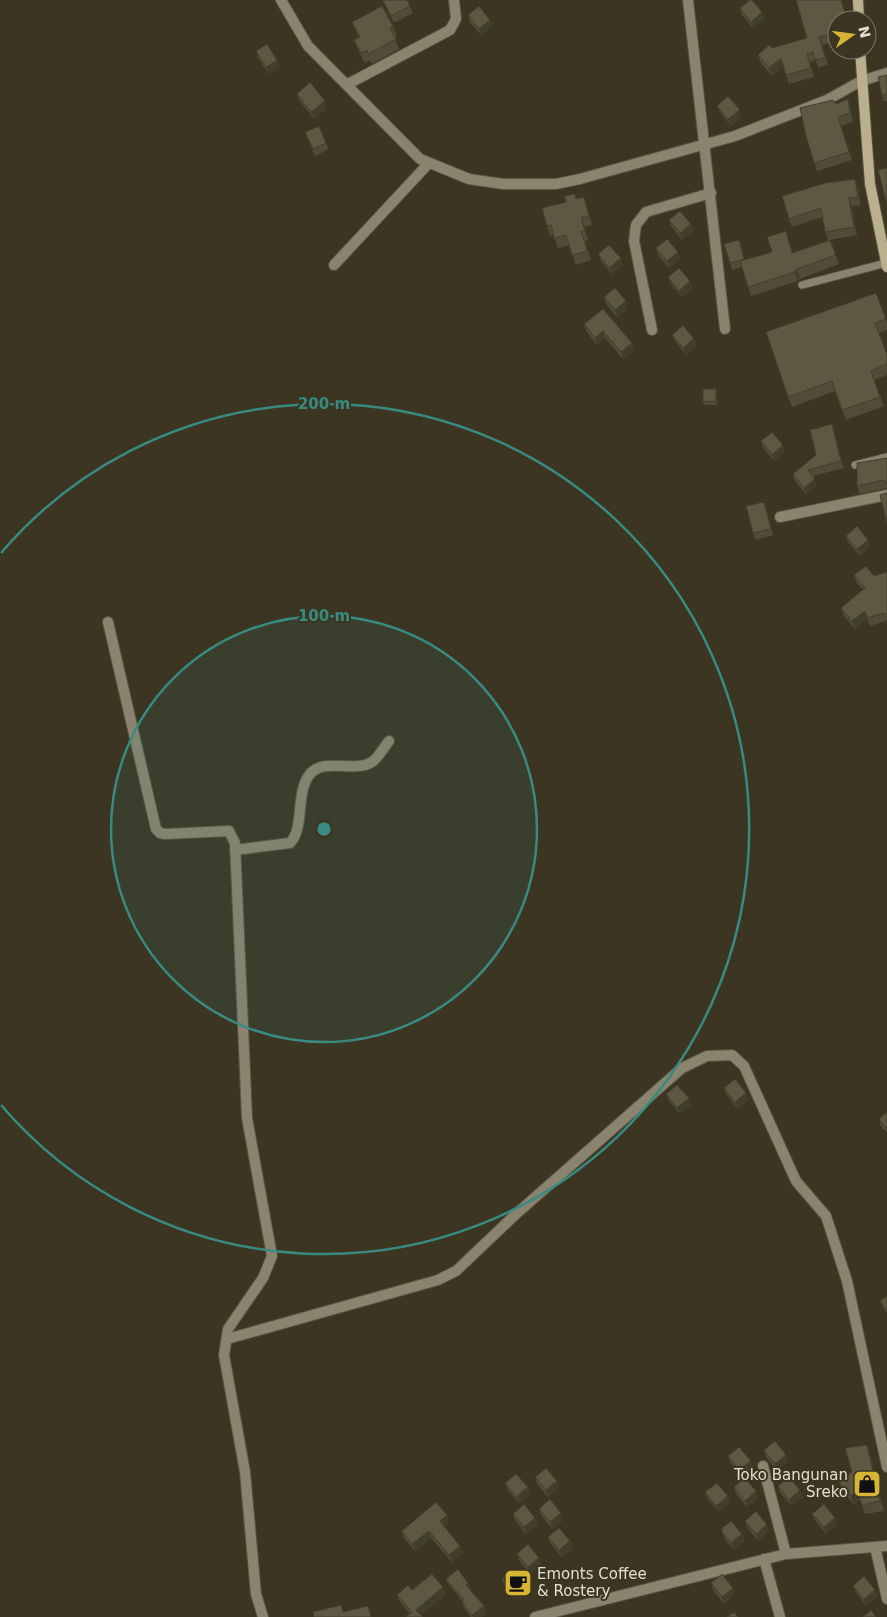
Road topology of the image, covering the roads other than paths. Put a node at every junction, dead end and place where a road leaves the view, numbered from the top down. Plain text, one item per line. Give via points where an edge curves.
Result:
1 (280, 0) edge
2 (454, 0) edge
3 (688, 0) edge
4 (860, 60) edge
5 (887, 73) edge
6 (861, 81) junction
7 (348, 84) junction
8 (706, 144) junction
9 (429, 163) junction
10 (711, 193) junction
11 (885, 250) edge
12 (334, 265) dead end
13 (886, 265) edge
14 (802, 285) dead end
15 (726, 329) dead end
16 (652, 330) dead end
17 (887, 457) edge
18 (855, 465) edge
19 (887, 495) edge
20 (780, 517) dead end
21 (108, 622) dead end
22 (389, 741) dead end
23 (236, 850) junction
24 (227, 1339) junction
25 (763, 1466) dead end
26 (887, 1467) edge
27 (887, 1546) edge
28 (875, 1547) junction
29 (786, 1554) junction
30 (764, 1559) junction
31 (887, 1599) edge
32 (263, 1617) edge
33 (535, 1617) edge
34 (780, 1617) edge

1 - 7 street via 308,46
2 - 7 street via 456,20 450,30
3 - 8 street
4 - 6 main road
5 - 6 street
6 - 8 street via 798,112
6 - 11 main road via 870,184
7 - 9 street via 408,148
8 - 9 street via 556,184 503,184 469,179
8 - 10 street
9 - 12 street
10 - 15 street
10 - 16 street via 646,212 636,225 634,241
11 - 13 main road
13 - 14 lane
17 - 18 lane
19 - 20 street
21 - 23 street via 156,829 165,834 229,831
22 - 23 street via 374,761 364,766 321,767 310,774 302,794 296,837 290,843
23 - 24 street via 247,1118 272,1256 263,1278 228,1329
24 - 26 street via 438,1280 456,1271 682,1068 707,1056 732,1055 744,1066 796,1181 826,1216 847,1281
24 - 32 street via 224,1354 245,1472 256,1594
25 - 29 street
27 - 28 street
28 - 29 street
28 - 31 street
29 - 30 street
30 - 33 street
30 - 34 street

